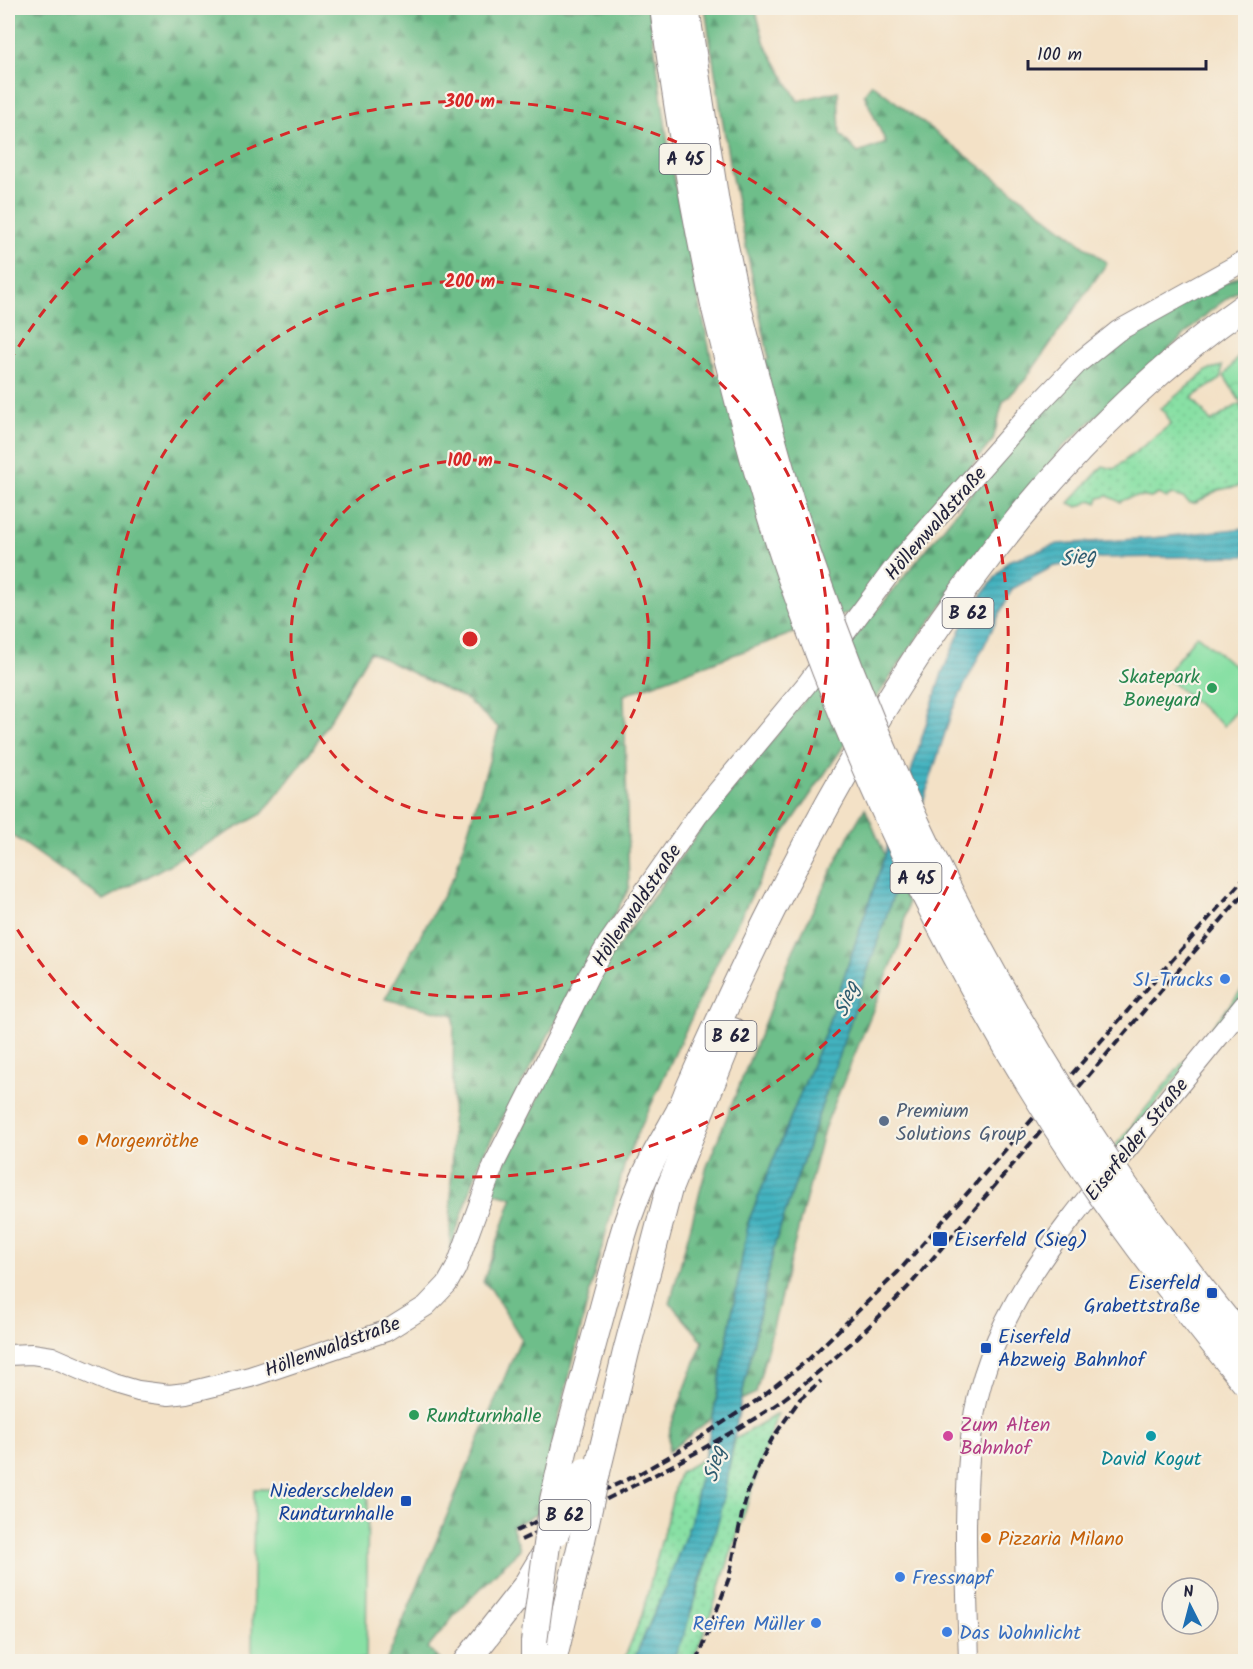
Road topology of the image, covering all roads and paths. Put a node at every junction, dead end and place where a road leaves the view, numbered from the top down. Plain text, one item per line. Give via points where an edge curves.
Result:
1 (663, 8) edge
2 (686, 8) edge
3 (1245, 260) edge
4 (1245, 305) edge
5 (726, 306) junction
6 (1245, 325) edge
7 (1056, 487) junction
8 (881, 731) junction
9 (1245, 1004) edge
10 (676, 1119) junction
11 (1245, 1344) edge
12 (8, 1355) edge
13 (1245, 1384) edge
14 (591, 1472) junction
15 (534, 1652) edge
16 (466, 1662) edge
17 (553, 1662) edge
18 (969, 1662) edge

1 - 5 highway, A 45 via 698,231
2 - 5 highway, A 45 via 716,203
3 - 12 street, Höllenwaldstraße via 1118,331 1077,364 900,560 806,685 698,815 589,975 494,1164 456,1268 426,1306 386,1331 363,1340 250,1377 169,1395 114,1384 52,1357
4 - 7 highway, B 62 via 1187,349 1096,431
5 - 11 highway, A 45, bridge via 856,687 969,930 1036,1047 1108,1160
5 - 13 highway, A 45, bridge via 748,441 788,570 834,698 898,842 948,944 1015,1062 1088,1176 1167,1286
6 - 7 highway, B 62
7 - 8 highway, B 62 via 998,544 955,603
8 - 10 highway, B 62 via 832,795 756,940
8 - 14 highway, B 62 via 770,950 669,1189
9 - 18 street, Eiserfelder Straße via 1044,1254 995,1345 972,1429 966,1526
10 - 14 highway, B 62 via 638,1250
10 - 15 highway, B 62, bridge via 651,1161 630,1215 565,1447 553,1500
14 - 16 highway, B 62, bridge via 525,1587
14 - 17 highway, bridge via 582,1540

